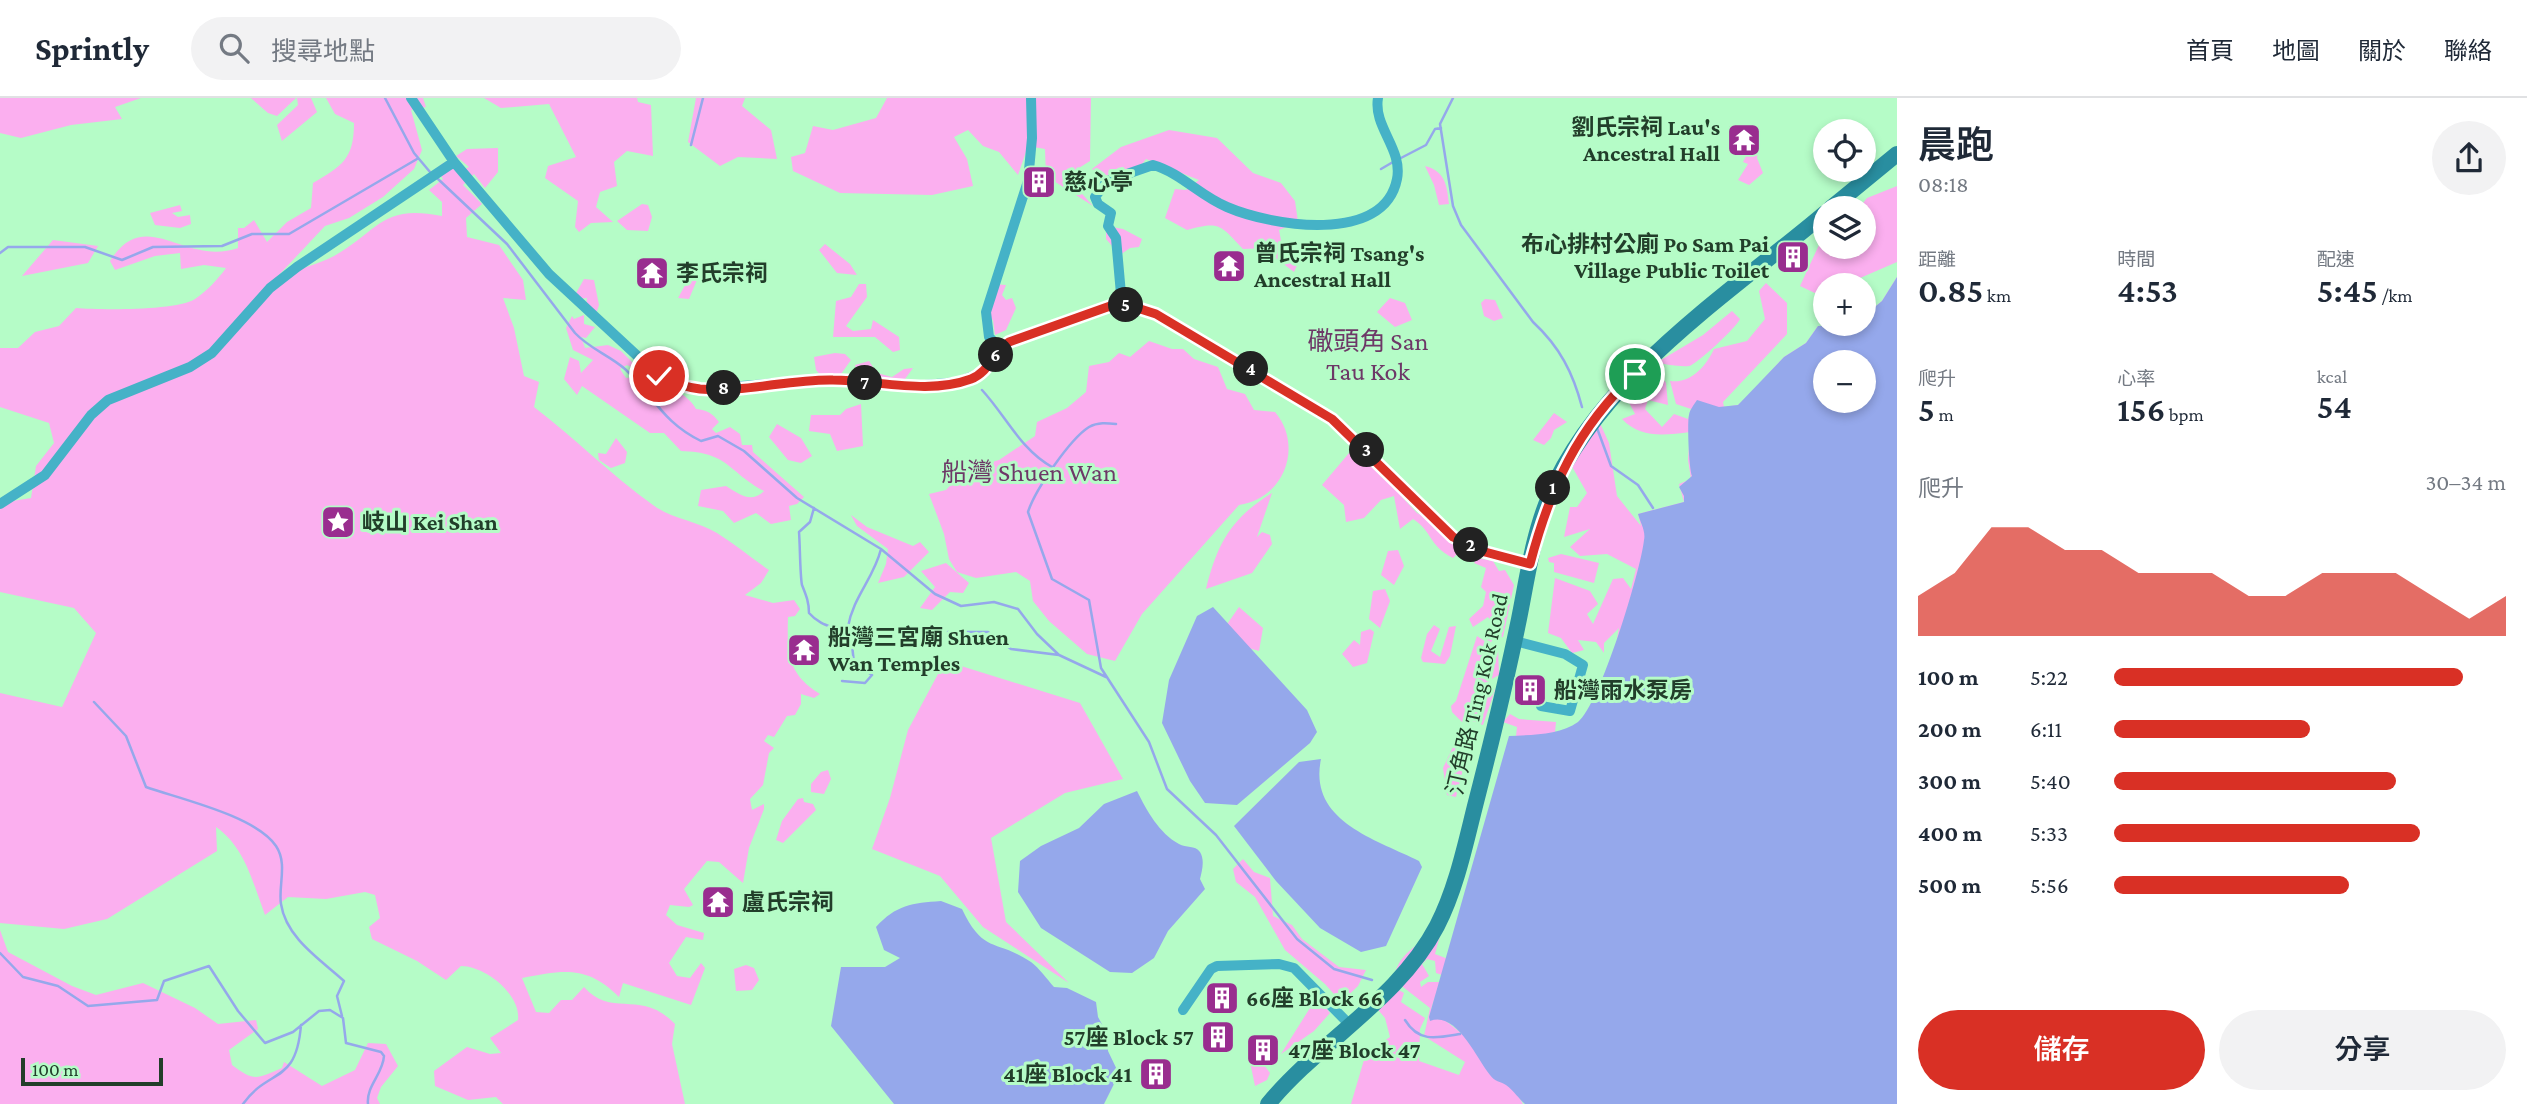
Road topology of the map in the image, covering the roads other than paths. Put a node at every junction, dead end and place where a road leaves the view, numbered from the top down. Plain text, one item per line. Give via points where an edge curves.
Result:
1 (411, 98) edge
2 (1031, 98) edge
3 (1378, 98) edge
4 (1897, 154) edge
5 (454, 162) junction
6 (1846, 196) edge
7 (1813, 223) edge
8 (1122, 305) junction
9 (1000, 348) junction
10 (0, 504) edge
11 (1530, 564) junction
12 (1514, 641) junction
13 (1541, 706) dead end
14 (1183, 1010) dead end
15 (1349, 1024) junction
16 (1268, 1104) edge

1 - 5 street
2 - 9 street via 1028,181 986,312 989,337
3 - 8 street via 1376,113 1396,159 1394,190 1379,211 1349,221 1322,225 1256,217 1227,207 1153,165 1107,181 1095,197 1111,214 1108,226 1116,238
4 - 6 main road
5 - 9 street via 549,274 659,376 680,386 729,388 832,379 914,386 958,382 981,373
5 - 10 street via 270,288 212,353 190,367 108,400 45,475
7 - 11 main road, 汀角路 Ting Kok Road via 1696,318 1603,407 1549,496
8 - 9 street
8 - 11 street via 1156,314 1332,419 1453,537 1485,552
11 - 12 main road, 汀角路 Ting Kok Road
12 - 13 street via 1565,654 1583,665 1570,711
12 - 15 main road, 汀角路 Ting Kok Road via 1445,909 1401,978
14 - 15 street via 1217,966 1283,964 1303,976
15 - 16 main road, 汀角路 Ting Kok Road via 1294,1073

